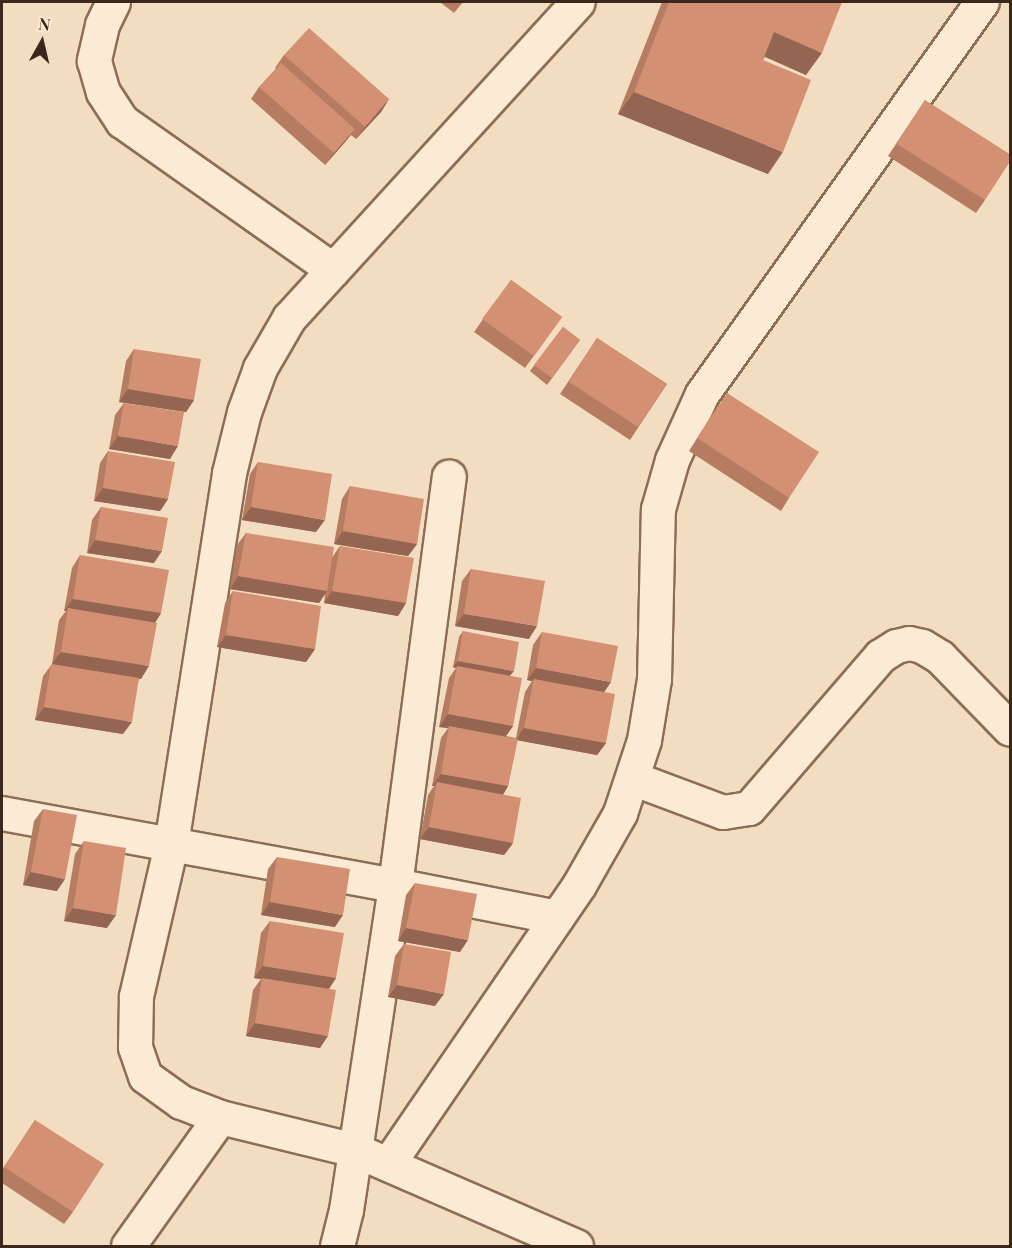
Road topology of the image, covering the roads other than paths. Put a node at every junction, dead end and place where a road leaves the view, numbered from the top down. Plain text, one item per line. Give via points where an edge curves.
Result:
1 (113, 2) edge
2 (578, 2) edge
3 (982, 2) edge
4 (333, 270) junction
5 (449, 477) dead end
6 (1011, 729) edge
7 (632, 778) junction
8 (2, 813) edge
9 (171, 844) junction
10 (395, 885) junction
11 (557, 917) junction
12 (220, 1117) junction
13 (355, 1150) junction
14 (388, 1164) junction
15 (128, 1246) edge
16 (337, 1246) edge
17 (576, 1246) edge

1 - 4 street via 102,25 94,61 103,92 123,121
2 - 4 street
3 - 7 street via 697,403 672,460 658,509 654,680 644,740
4 - 9 street via 289,318 260,368 244,412 229,473
5 - 10 street
6 - 7 street via 940,657 909,643 880,656 749,808 723,812
7 - 11 street via 620,813
8 - 9 street
9 - 10 street
9 - 12 street via 136,996 135,1047 145,1076 181,1102
10 - 11 street
10 - 13 street
11 - 14 street
12 - 13 street
12 - 15 street
13 - 14 street
13 - 16 street
14 - 17 street

